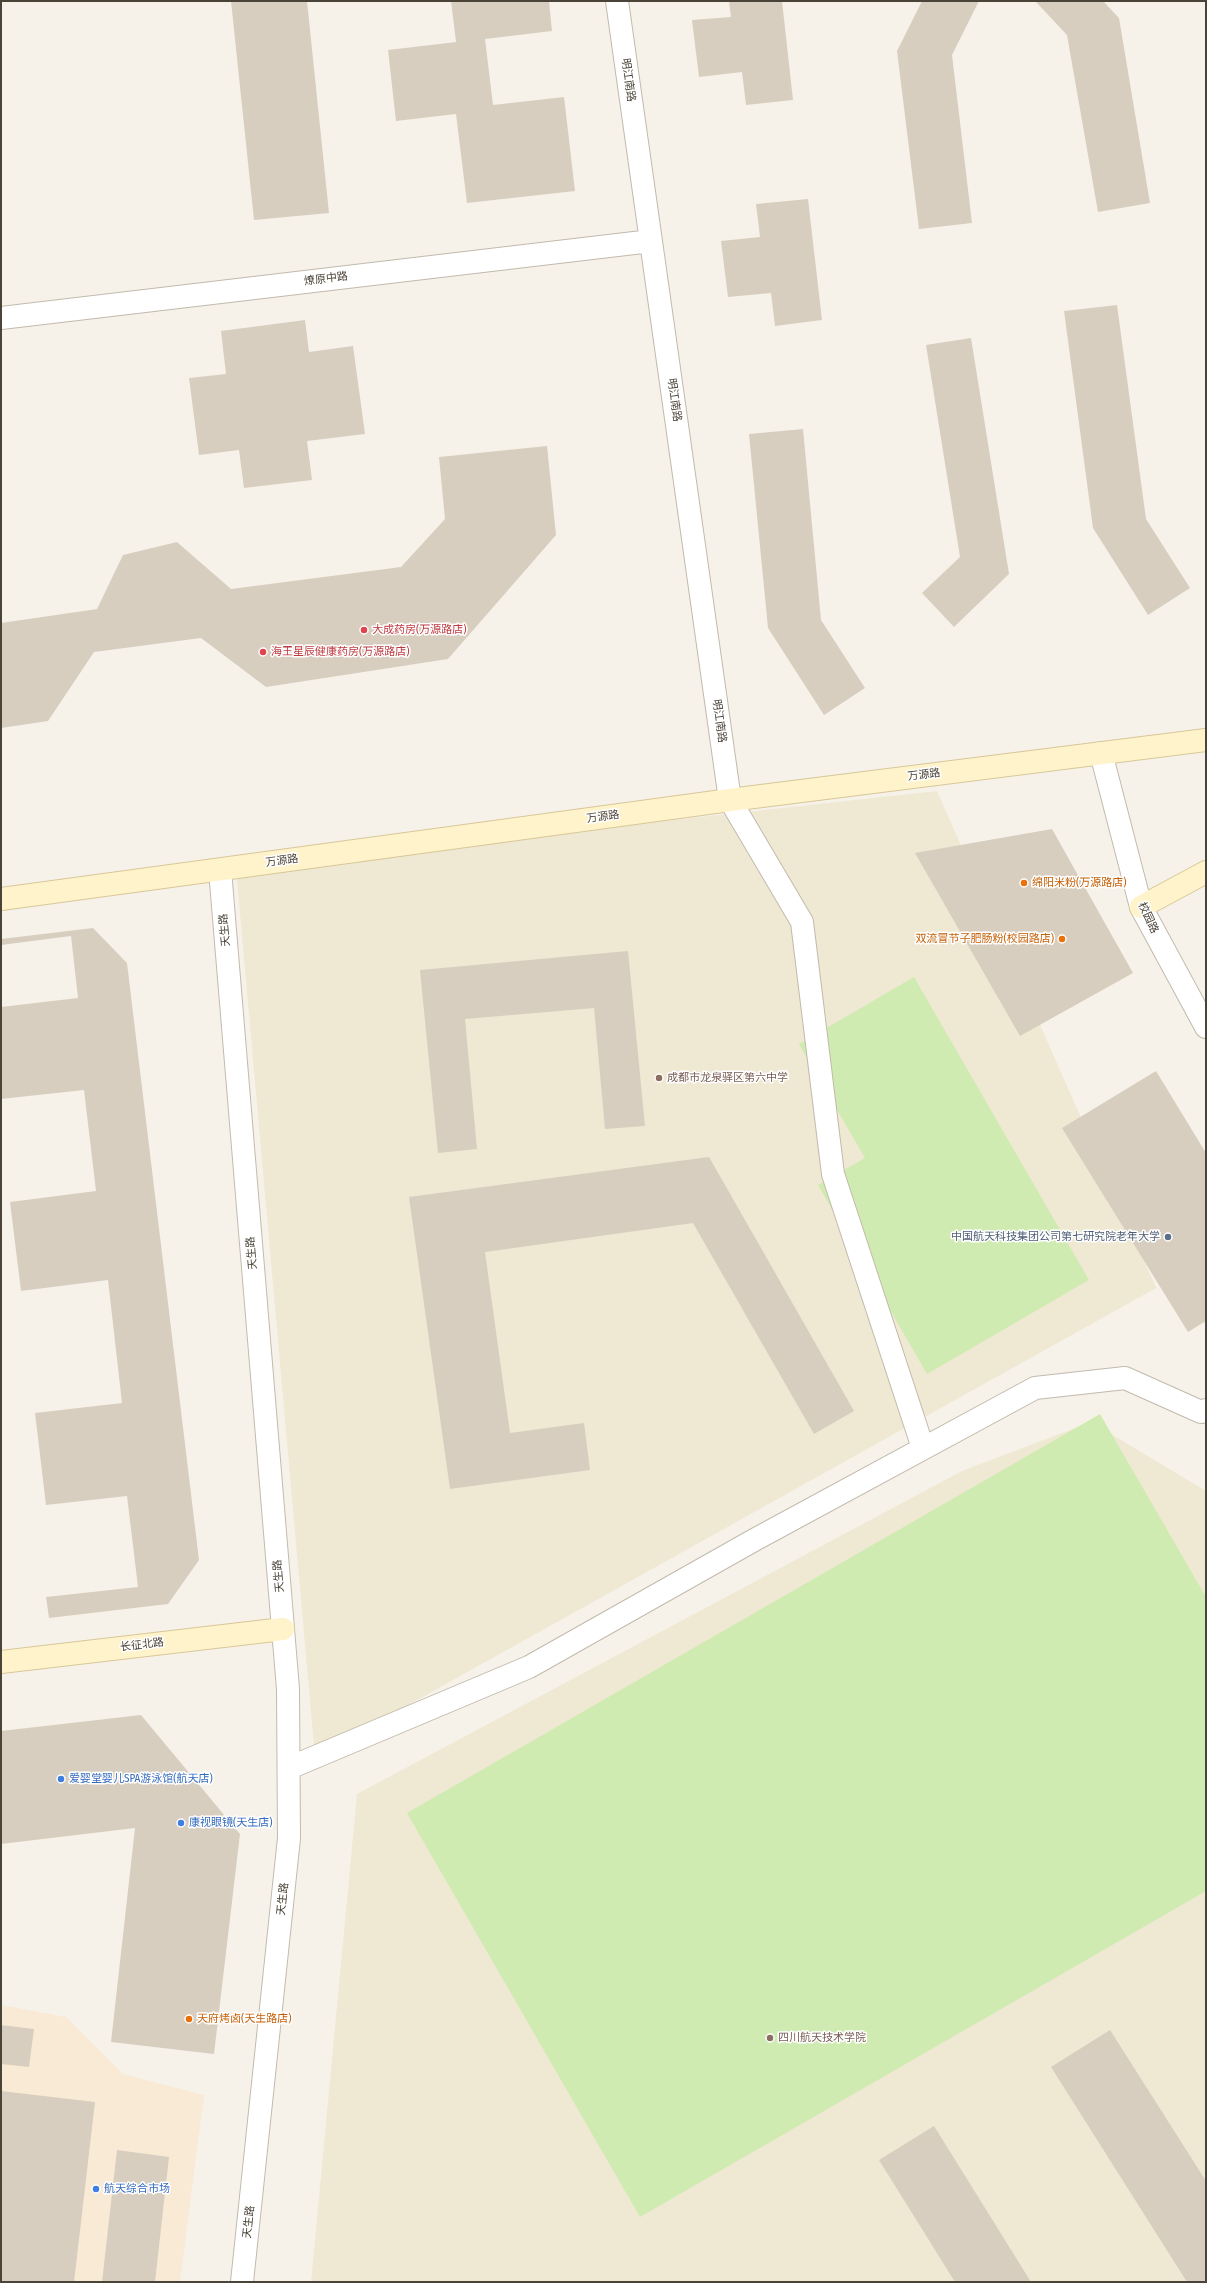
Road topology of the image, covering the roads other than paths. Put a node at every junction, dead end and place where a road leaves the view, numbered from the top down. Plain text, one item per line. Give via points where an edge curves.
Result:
1 (617, 1) edge
2 (651, 241) junction
3 (1, 318) edge
4 (1206, 740) edge
5 (1101, 753) junction
6 (730, 800) junction
7 (220, 870) junction
8 (1206, 872) edge
9 (1, 899) edge
10 (1141, 907) junction
11 (1206, 1027) edge
12 (1206, 1410) edge
13 (923, 1448) junction
14 (283, 1629) junction
15 (1, 1662) edge
16 (289, 1768) junction
17 (242, 2282) edge

1 - 2 street, 明江南路
2 - 3 street, 燎原中路
2 - 6 street, 明江南路
4 - 5 street, 万源路
5 - 6 street, 万源路
5 - 10 street, 校园路
6 - 7 street, 万源路
6 - 13 street via 802,922 832,1174
7 - 9 street, 万源路
7 - 14 street, 天生路
8 - 10 street
10 - 11 street, 校园路
12 - 13 street via 1201,1412 1125,1378 1035,1388
13 - 16 street via 529,1667
14 - 15 street, 长征北路
14 - 16 street, 天生路 via 288,1690
16 - 17 street, 天生路 via 289,1838

